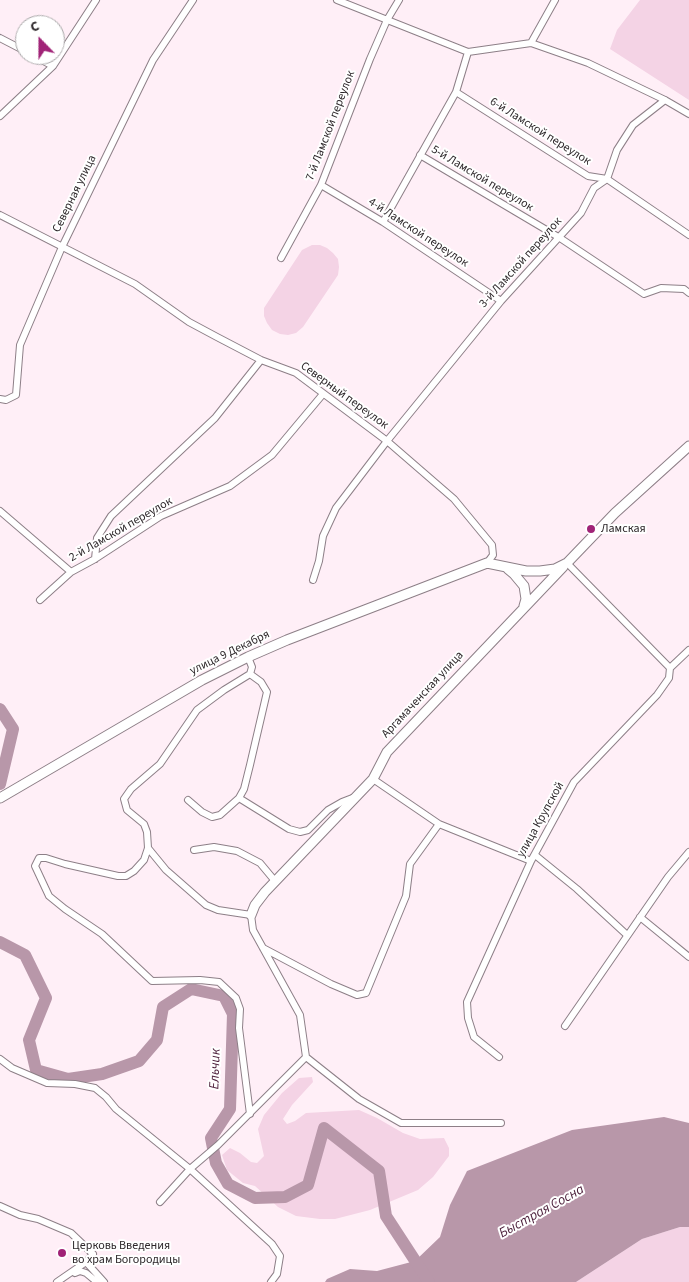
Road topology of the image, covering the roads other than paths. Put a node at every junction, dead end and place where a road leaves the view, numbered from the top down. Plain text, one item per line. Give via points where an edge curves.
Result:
1 (96, 0) edge
2 (193, 0) edge
3 (337, 0) edge
4 (398, 0) edge
5 (555, 0) edge
6 (387, 20) junction
7 (0, 38) edge
8 (531, 43) junction
9 (15, 46) edge
10 (468, 52) junction
11 (53, 66) joint
12 (456, 92) junction
13 (665, 100) junction
14 (689, 114) edge
15 (0, 116) edge
16 (420, 154) junction
17 (607, 179) junction
18 (321, 185) junction
19 (0, 215) edge
20 (383, 222) junction
21 (689, 235) edge
22 (560, 238) junction
23 (62, 247) junction
24 (281, 258) dead end
25 (689, 293) edge
26 (501, 301) junction
27 (261, 360) junction
28 (323, 394) junction
29 (0, 399) edge
30 (387, 441) junction
31 (689, 446) edge
32 (0, 511) edge
33 (95, 559) junction
34 (487, 563) junction
35 (566, 563) junction
36 (504, 566) junction
37 (71, 572) junction
38 (313, 580) dead end
39 (40, 600) dead end
40 (523, 609) junction
41 (689, 650) edge
42 (248, 657) junction
43 (670, 668) junction
44 (250, 674) junction
45 (373, 779) junction
46 (356, 797) junction
47 (0, 798) edge
48 (239, 798) junction
49 (188, 800) dead end
50 (439, 824) junction
51 (148, 848) junction
52 (194, 850) dead end
53 (689, 852) edge
54 (533, 858) junction
55 (275, 881) junction
56 (251, 916) junction
57 (640, 917) junction
58 (628, 935) junction
59 (262, 947) junction
60 (689, 957) edge
61 (565, 1026) dead end
62 (306, 1057) junction
63 (499, 1057) dead end
64 (0, 1059) edge
65 (250, 1114) junction
66 (501, 1123) dead end
67 (190, 1169) junction
68 (160, 1202) dead end
69 (0, 1206) edge
70 (86, 1262) junction
71 (69, 1274) junction
72 (57, 1282) edge
73 (97, 1282) edge
74 (104, 1282) edge
75 (271, 1282) edge

1 - 11 street
2 - 23 street, Северная улица via 153,60
3 - 6 street
4 - 6 street, 7-й Ламской переулок
5 - 8 street
6 - 10 street
6 - 18 street, 7-й Ламской переулок
7 - 9 street
8 - 10 street
8 - 13 street via 588,63
10 - 12 street
11 - 15 street
12 - 16 street
12 - 17 street, 6-й Ламской переулок via 588,176
13 - 14 street
13 - 17 street, 3-й Ламской переулок via 633,126 617,150
16 - 20 street
16 - 22 street, 5-й Ламской переулок
17 - 21 street, 6-й Ламской переулок
17 - 22 street, 3-й Ламской переулок via 594,188 581,213
18 - 20 street, 4-й Ламской переулок
18 - 24 street, 7-й Ламской переулок
19 - 23 street, Северный переулок
20 - 26 street, 4-й Ламской переулок
22 - 25 street, 5-й Ламской переулок via 644,294 661,288 684,289
22 - 26 street, 3-й Ламской переулок
23 - 27 street, Северный переулок via 135,284 189,322
23 - 29 street, Северная улица via 20,346 16,395
26 - 30 street, 3-й Ламской переулок
27 - 28 street, Северный переулок via 296,373
27 - 33 street via 215,418 111,516 97,538
28 - 30 street, Северный переулок
28 - 33 street, 2-й Ламской переулок via 272,455 230,486 161,516
30 - 34 street, Северный переулок via 454,499 486,537 492,545 493,555
30 - 38 street, 3-й Ламской переулок via 336,508 323,536
31 - 35 main road via 615,512
32 - 37 street, 2-й Ламской переулок
33 - 37 street, 2-й Ламской переулок
34 - 36 main road
34 - 42 main road, улица 9 Декабря
35 - 36 main road via 540,572
35 - 40 main road, Аргамаченская улица
35 - 43 street
36 - 40 main road via 524,586 526,599
37 - 39 street
40 - 45 main road, Аргамаченская улица via 387,752
41 - 43 street, улица Крупской
42 - 44 street via 252,667
42 - 47 main road, улица 9 Декабря via 202,680
43 - 54 street, улица Крупской via 669,678 657,695 574,782
44 - 48 street via 261,682 267,692
44 - 51 street via 197,710 160,764 124,799 126,810 144,824
45 - 46 main road, Аргамаченская улица
45 - 50 street
46 - 48 street via 328,810 308,830 300,832 289,829
46 - 55 main road, Аргамаченская улица
48 - 49 street via 220,815 212,817
50 - 54 street
50 - 59 street via 410,864 406,896 366,994 357,995 331,984
51 - 56 street via 166,870 206,905
51 - 65 street via 144,860 126,876 46,858 39,858 35,866 49,896 102,934 152,981 218,982 236,998 240,1009 239,1028
52 - 55 street via 214,847 237,851 260,863
53 - 57 street
54 - 58 street via 577,889
54 - 63 street, улица Крупской via 468,1002 468,1018 474,1036
55 - 56 main road, Аргамаченская улица via 255,905
56 - 59 street via 253,930
57 - 58 street
57 - 60 street
58 - 61 street
59 - 62 street via 300,1015
62 - 65 street
62 - 66 street via 359,1099 401,1123
64 - 67 street via 12,1068 47,1083 95,1088 116,1110
65 - 67 street
67 - 68 street
67 - 75 street via 272,1244 280,1256
69 - 70 street via 70,1233 93,1254
70 - 71 street
70 - 74 street
71 - 72 street
71 - 73 street via 80,1271

